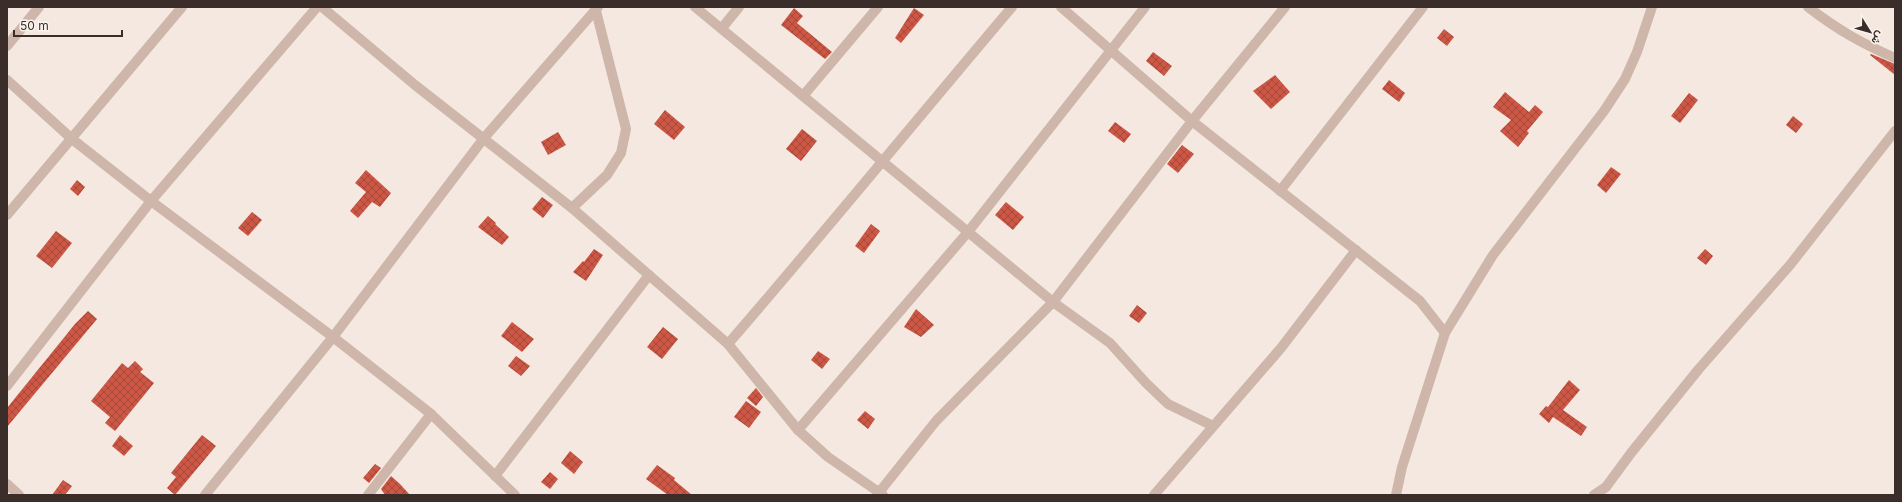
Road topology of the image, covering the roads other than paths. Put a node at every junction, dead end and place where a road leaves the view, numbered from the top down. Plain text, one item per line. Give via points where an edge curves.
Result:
1 (39, 7) edge
2 (182, 7) edge
3 (317, 7) edge
4 (322, 7) edge
5 (695, 7) edge
6 (739, 7) edge
7 (878, 7) edge
8 (1012, 7) edge
9 (1060, 7) edge
10 (1145, 7) edge
11 (1285, 7) edge
12 (1423, 7) edge
13 (1652, 7) edge
14 (1808, 7) edge
15 (596, 8) edge
16 (722, 28) junction
17 (7, 46) edge
18 (1111, 50) junction
19 (1895, 58) edge
20 (7, 80) edge
21 (803, 96) junction
22 (1192, 121) junction
23 (1895, 131) edge
24 (484, 138) junction
25 (72, 139) junction
26 (881, 161) junction
27 (1280, 191) junction
28 (151, 202) junction
29 (572, 208) junction
30 (7, 215) edge
31 (968, 232) junction
32 (1356, 250) junction
33 (649, 275) junction
34 (1053, 302) junction
35 (1445, 333) junction
36 (333, 337) junction
37 (728, 344) junction
38 (7, 386) edge
39 (431, 414) junction
40 (1213, 426) junction
41 (798, 430) junction
42 (495, 476) junction
43 (7, 484) edge
44 (508, 493) edge
45 (879, 494) edge
46 (19, 495) edge
47 (205, 495) edge
48 (368, 495) edge
49 (1154, 495) edge
50 (1396, 495) edge
51 (1594, 495) edge

1 - 17 street
2 - 25 street
3 - 28 street
4 - 24 street via 415,85
5 - 16 street
6 - 16 street
7 - 21 street
8 - 26 street
9 - 18 street
10 - 18 street
11 - 22 street
12 - 27 street
13 - 35 street via 1625,79 1604,111 1493,255
14 - 19 street via 1858,41
15 - 24 street
15 - 29 street via 626,129 621,153 607,175
16 - 21 street
18 - 22 street
18 - 31 street
20 - 25 street
21 - 26 street
22 - 27 street
22 - 34 street
23 - 51 street via 1790,265 1698,370 1606,487
24 - 29 street
24 - 36 street
25 - 28 street
25 - 30 street
26 - 31 street
26 - 37 street via 828,228
27 - 32 street
28 - 36 street
28 - 38 street
29 - 33 street
31 - 34 street
31 - 41 street
32 - 35 street via 1420,301
32 - 40 street via 1281,348
33 - 37 street
33 - 42 street
34 - 40 street via 1110,343 1168,404
34 - 45 street via 936,421
35 - 50 street via 1402,467
36 - 39 street
36 - 47 street
37 - 41 street
39 - 42 street
39 - 48 street
40 - 49 street
41 - 45 street via 828,457
42 - 44 street
43 - 46 street

